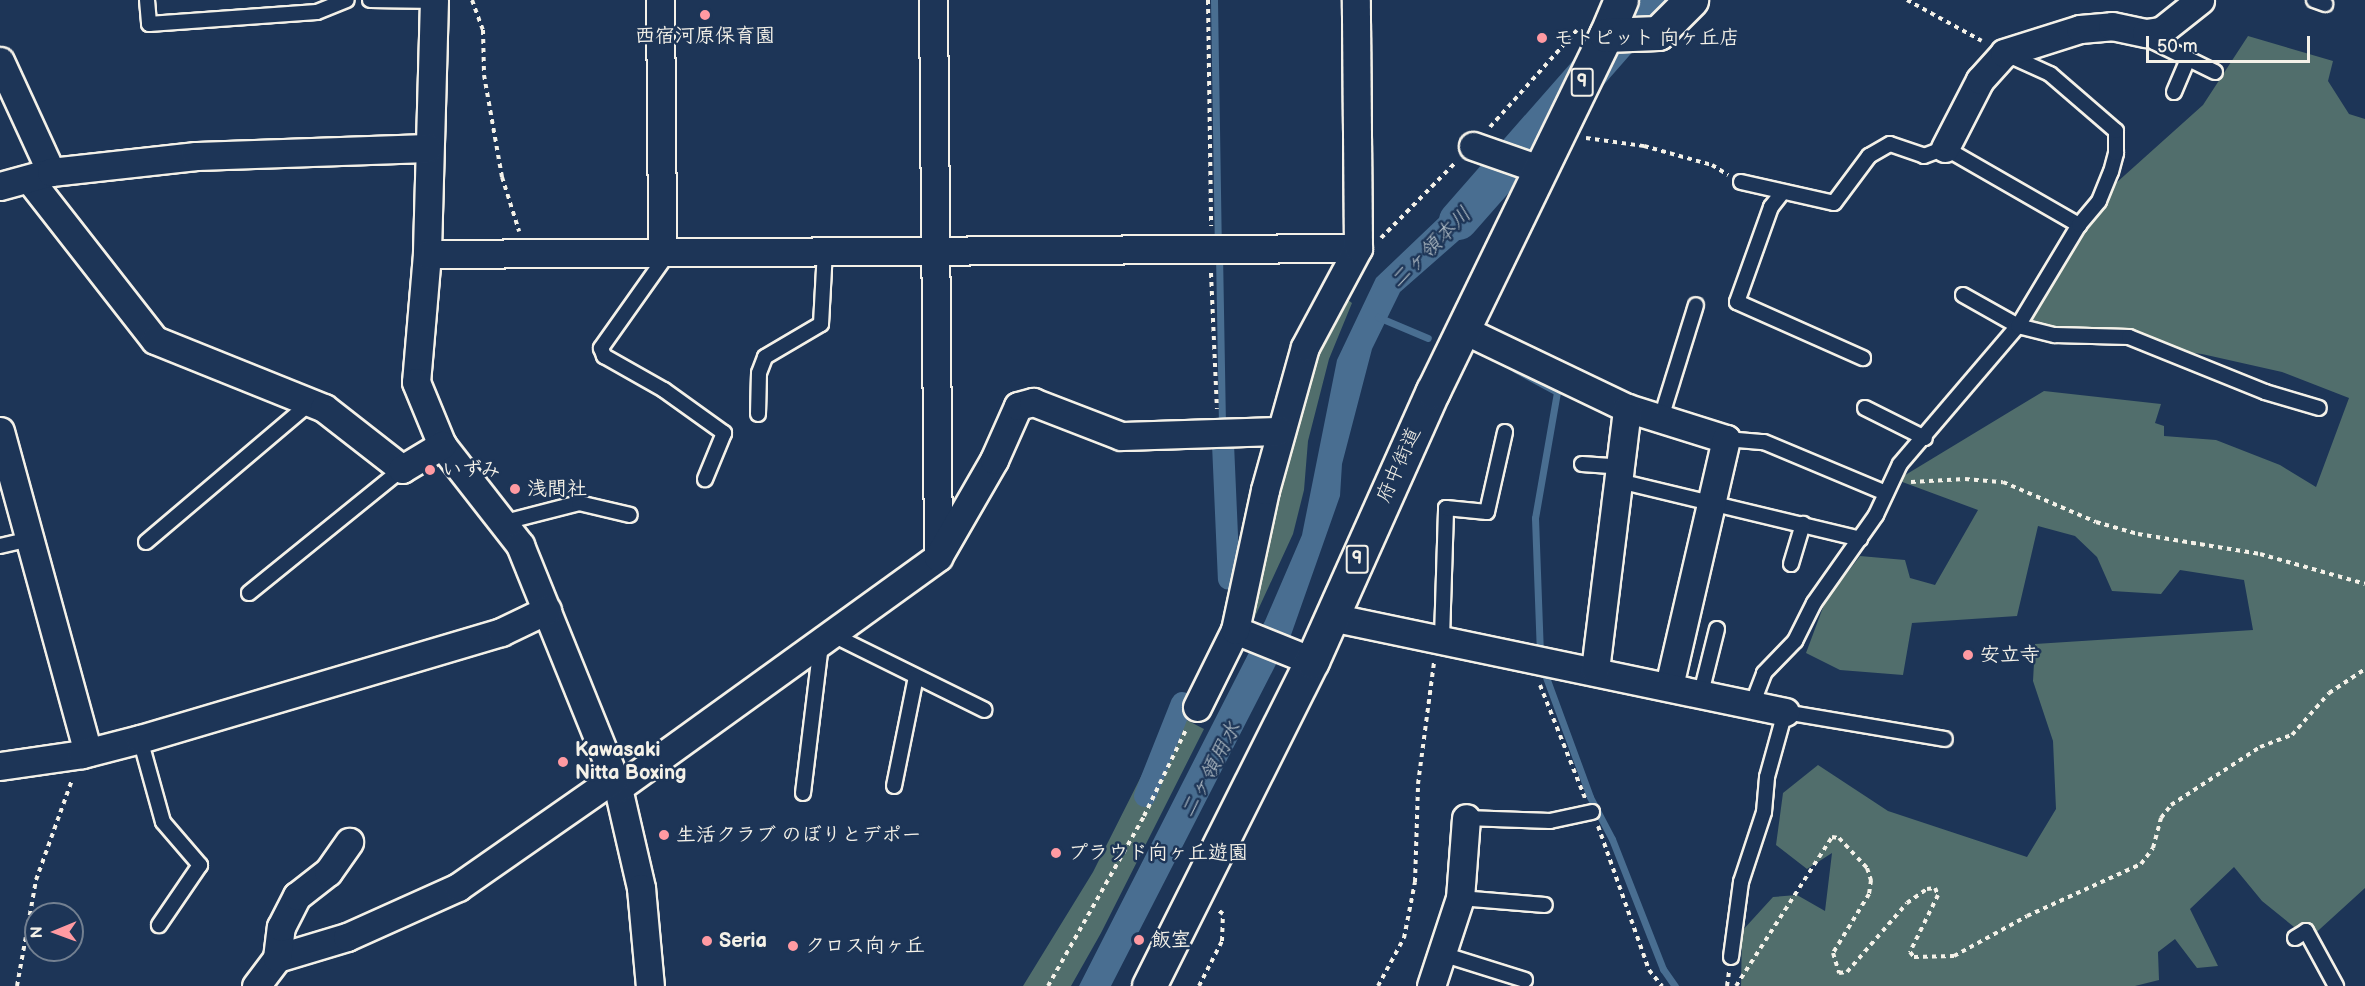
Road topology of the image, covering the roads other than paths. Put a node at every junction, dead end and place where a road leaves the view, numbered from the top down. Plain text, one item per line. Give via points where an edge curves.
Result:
1 (147, 0) edge
2 (347, 0) edge
3 (370, 0) edge
4 (660, 0) edge
5 (933, 0) edge
6 (1356, 0) edge
7 (1621, 0) edge
8 (1691, 0) edge
9 (2200, 0) edge
10 (436, 1) edge
11 (293, 7) edge
12 (1591, 32) junction
13 (2146, 33) junction
14 (2004, 53) junction
15 (2188, 59) junction
16 (0, 62) edge
17 (2215, 72) dead end
18 (2174, 92) dead end
19 (1473, 146) road end
20 (428, 148) junction
21 (1945, 148) junction
22 (1538, 169) junction
23 (40, 176) junction
24 (1736, 180) road end
25 (0, 186) edge
26 (1782, 193) junction
27 (2079, 225) junction
28 (1365, 248) junction
29 (935, 249) junction
30 (825, 251) junction
31 (665, 252) junction
32 (427, 254) junction
33 (1963, 295) dead end
34 (1696, 305) dead end
35 (2018, 326) junction
36 (1464, 330) junction
37 (1863, 358) dead end
38 (309, 404) junction
39 (1627, 408) junction
40 (1864, 408) dead end
41 (2319, 408) dead end
42 (758, 414) dead end
43 (1661, 418) junction
44 (0, 431) edge
45 (1280, 431) junction
46 (1505, 432) dead end
47 (1925, 438) junction
48 (1726, 439) junction
49 (442, 446) junction
50 (1582, 464) dead end
51 (402, 469) junction
52 (1620, 474) junction
53 (705, 478) dead end
54 (1888, 488) junction
55 (1711, 502) junction
56 (630, 515) dead end
57 (505, 522) junction
58 (1803, 524) junction
59 (30, 539) junction
60 (1860, 539) junction
61 (146, 542) dead end
62 (0, 546) edge
63 (938, 557) junction
64 (1791, 564) dead end
65 (249, 593) dead end
66 (547, 610) junction
67 (1331, 617) junction
68 (1717, 629) dead end
69 (1240, 632) junction
70 (1440, 637) junction
71 (827, 640) junction
72 (1298, 656) junction
73 (1595, 670) junction
74 (916, 677) junction
75 (1669, 686) junction
76 (1701, 693) junction
77 (1752, 705) junction
78 (1197, 707) road end
79 (984, 710) dead end
80 (1785, 712) junction
81 (140, 739) junction
82 (1945, 739) dead end
83 (85, 753) junction
84 (0, 766) edge
85 (616, 783) junction
86 (894, 786) dead end
87 (803, 793) dead end
88 (1592, 813) road end
89 (1466, 818) joint
90 (349, 843) dead end
91 (1460, 898) junction
92 (1545, 905) dead end
93 (159, 925) dead end
94 (2295, 938) dead end
95 (1443, 954) junction
96 (1731, 957) dead end
97 (278, 958) junction
98 (1525, 980) dead end
99 (256, 986) edge
100 (650, 986) edge
101 (1149, 986) edge
102 (1431, 986) edge
103 (2336, 986) edge

1 - 11 lane via 149,24
2 - 11 lane via 317,12
3 - 10 lane
4 - 31 street
5 - 29 street
6 - 28 street
7 - 12 main road, 府中街道
8 - 12 main road via 1671,25 1658,33
9 - 13 street via 2161,31
10 - 20 street
12 - 22 main road, 府中街道 / 9 via 1572,134
13 - 14 street via 2112,26 2080,29
13 - 15 lane via 2154,42
14 - 21 street via 1980,80
14 - 27 lane via 2050,74 2116,131 2116,153 2099,201
15 - 17 lane
15 - 18 lane
16 - 23 street
19 - 22 street
20 - 23 street via 196,156
20 - 32 street
21 - 26 lane via 1924,156 1890,144 1869,156 1834,203
21 - 27 lane
22 - 36 main road, 府中街道 / 9
23 - 25 street
23 - 38 street via 155,340
24 - 26 lane
26 - 37 lane via 1771,207 1737,302
27 - 35 lane
28 - 29 street
28 - 45 street via 1305,347
29 - 30 street
29 - 63 street
30 - 31 street
30 - 42 lane via 821,324 765,357 759,373
31 - 32 street
31 - 53 lane via 601,348 604,356 663,390 724,434
32 - 49 street via 416,382
33 - 35 lane
34 - 43 lane
35 - 41 lane via 2055,335 2129,337 2265,392
35 - 47 lane
36 - 39 street
36 - 67 main road, 府中街道 / 9
38 - 51 street via 324,408
38 - 61 lane
39 - 43 street
39 - 52 street
40 - 47 lane
43 - 48 street
44 - 59 street
45 - 63 street via 1120,436 1033,402 1018,406 994,460
45 - 69 street
46 - 70 lane via 1487,512 1446,508
47 - 54 lane via 1900,464
48 - 54 lane via 1764,442
48 - 55 street
49 - 51 street
49 - 57 street
50 - 52 lane
51 - 65 lane
52 - 55 lane
52 - 73 street
54 - 60 lane
55 - 58 lane
55 - 75 street
56 - 57 lane via 579,503
57 - 66 street via 520,545
58 - 60 lane
58 - 64 lane
59 - 62 lane
59 - 83 street
60 - 77 lane via 1814,603 1795,641 1764,673
63 - 71 street
66 - 81 street via 501,632
66 - 85 street
67 - 70 street
67 - 72 main road, 府中街道 / 9
68 - 76 lane
69 - 72 street
69 - 78 street
70 - 73 street
71 - 74 lane
71 - 85 street
71 - 87 lane
72 - 101 main road, 府中街道 / 9
73 - 75 street
74 - 79 lane
74 - 86 lane
75 - 76 street
76 - 77 street
77 - 80 street
80 - 82 lane
80 - 96 lane via 1767,777 1764,812 1741,882
81 - 83 street
81 - 93 lane via 163,822 200,865
83 - 84 street
85 - 97 street via 458,887 347,937
85 - 100 street via 641,888
88 - 89 lane via 1550,821
89 - 91 street
90 - 97 street via 328,872 297,896 281,927
91 - 92 lane
91 - 95 street
94 - 103 lane via 2306,931
95 - 98 lane
95 - 102 street
97 - 99 street

